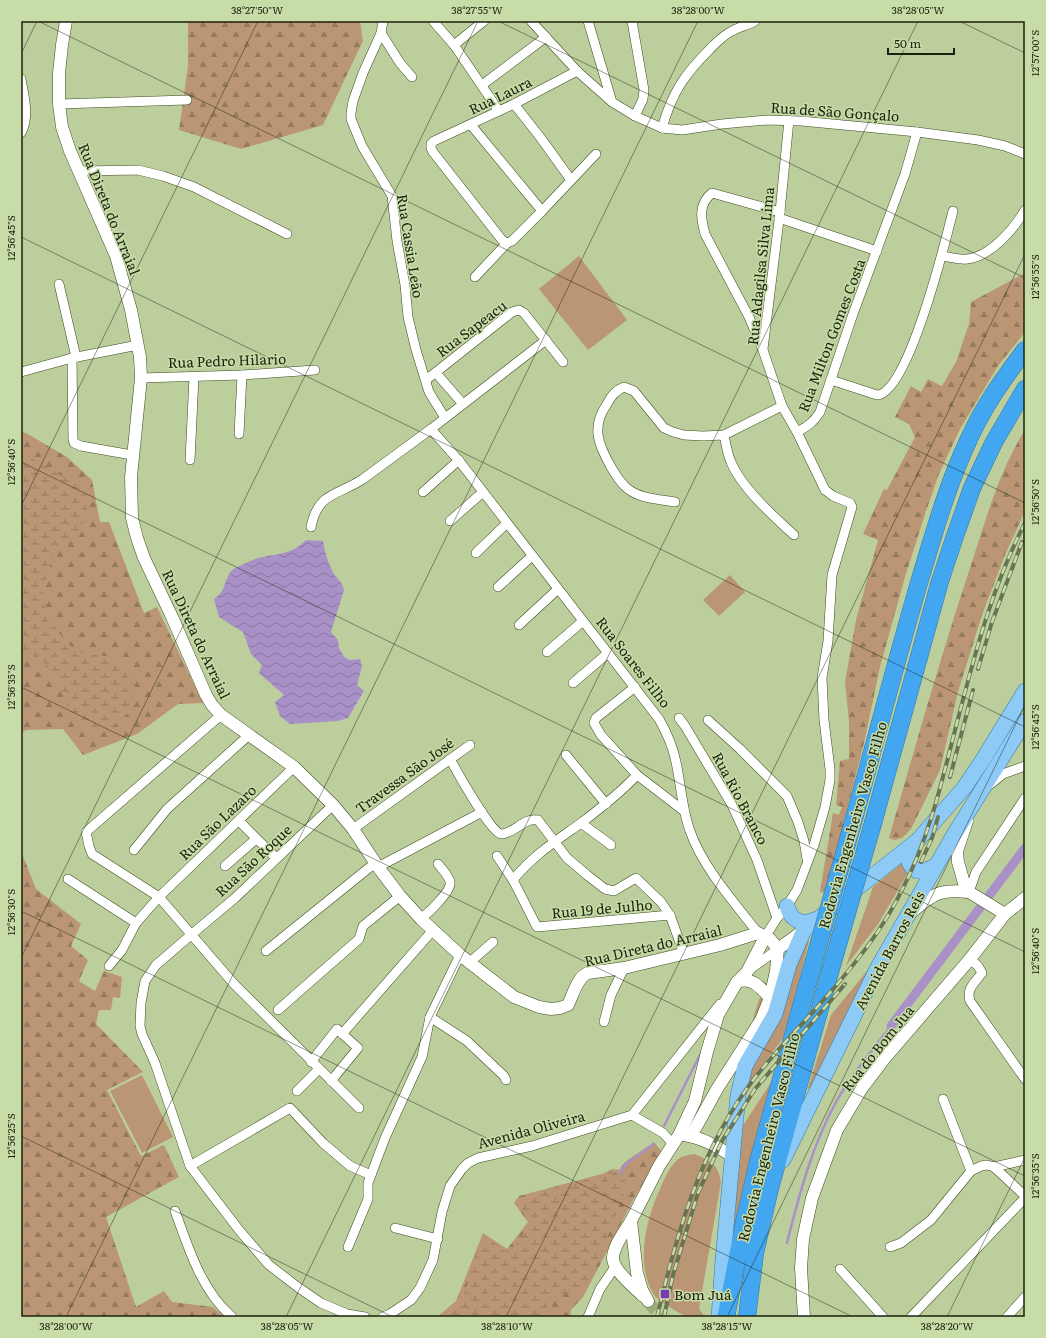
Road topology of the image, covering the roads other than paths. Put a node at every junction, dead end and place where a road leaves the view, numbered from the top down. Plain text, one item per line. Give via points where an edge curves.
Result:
1 (66, 21) edge
2 (383, 21) edge
3 (433, 21) edge
4 (484, 21) edge
5 (532, 21) edge
6 (588, 21) edge
7 (632, 21) edge
8 (755, 21) edge
9 (380, 32) junction
10 (546, 37) junction
11 (454, 44) junction
12 (577, 71) junction
13 (412, 78) dead end
14 (21, 79) edge
15 (482, 86) junction
16 (187, 100) dead end
17 (612, 102) junction
18 (59, 104) junction
19 (514, 104) junction
20 (499, 111) junction
21 (635, 116) junction
22 (789, 120) junction
23 (471, 125) junction
24 (662, 128) junction
25 (21, 132) edge
26 (917, 132) junction
27 (596, 154) dead end
28 (1025, 154) edge
29 (80, 171) junction
30 (572, 180) junction
31 (1025, 210) edge
32 (542, 211) junction
33 (953, 211) dead end
34 (780, 215) junction
35 (287, 234) dead end
36 (507, 243) junction
37 (877, 251) junction
38 (942, 256) junction
39 (475, 277) dead end
40 (59, 284) dead end
41 (546, 340) junction
42 (138, 345) junction
43 (763, 350) junction
44 (1025, 350) edge
45 (74, 357) junction
46 (562, 362) dead end
47 (315, 370) dead end
48 (21, 372) edge
49 (436, 373) junction
50 (242, 375) junction
51 (194, 376) junction
52 (141, 378) junction
53 (426, 380) junction
54 (830, 380) junction
55 (1025, 389) edge
56 (463, 404) junction
57 (782, 406) junction
58 (445, 418) junction
59 (431, 429) junction
60 (797, 432) junction
61 (239, 434) dead end
62 (724, 435) junction
63 (132, 455) junction
64 (190, 460) dead end
65 (459, 460) junction
66 (423, 492) dead end
67 (483, 492) junction
68 (675, 502) dead end
69 (450, 520) dead end
70 (507, 523) junction
71 (311, 527) dead end
72 (794, 535) dead end
73 (476, 553) dead end
74 (532, 556) junction
75 (498, 587) dead end
76 (558, 589) junction
77 (583, 621) junction
78 (519, 625) dead end
79 (547, 652) dead end
80 (608, 653) junction
81 (573, 683) dead end
82 (635, 687) junction
83 (1025, 691) edge
84 (221, 715) junction
85 (679, 718) dead end
86 (708, 720) dead end
87 (1025, 721) edge
88 (249, 735) junction
89 (470, 745) dead end
90 (566, 754) dead end
91 (450, 760) junction
92 (1025, 766) edge
93 (294, 767) junction
94 (637, 775) junction
95 (982, 791) junction
96 (1025, 798) edge
97 (606, 804) junction
98 (333, 805) junction
99 (972, 807) junction
100 (684, 811) junction
101 (482, 812) junction
102 (239, 821) junction
103 (580, 823) junction
104 (353, 829) junction
105 (256, 839) junction
106 (917, 840) junction
107 (554, 842) junction
108 (610, 845) dead end
109 (134, 850) dead end
110 (497, 856) dead end
111 (276, 858) junction
112 (808, 860) junction
113 (438, 864) dead end
114 (377, 865) junction
115 (225, 866) dead end
116 (935, 866) junction
117 (68, 879) dead end
118 (513, 880) junction
119 (973, 895) junction
120 (400, 896) junction
121 (158, 897) junction
122 (1025, 898) edge
123 (787, 906) junction
124 (1005, 914) junction
125 (670, 916) junction
126 (907, 916) junction
127 (777, 918) junction
128 (819, 918) junction
129 (421, 919) junction
130 (136, 923) junction
131 (433, 930) junction
132 (804, 930) junction
133 (192, 934) junction
134 (761, 935) junction
135 (493, 942) dead end
136 (778, 949) junction
137 (266, 951) dead end
138 (684, 954) junction
139 (465, 958) junction
140 (970, 960) junction
141 (109, 966) dead end
142 (624, 968) junction
143 (746, 972) junction
144 (737, 982) junction
145 (728, 996) junction
146 (770, 998) junction
147 (278, 1010) dead end
148 (430, 1017) junction
149 (604, 1022) dead end
150 (340, 1032) junction
151 (311, 1062) junction
152 (319, 1069) junction
153 (1025, 1079) edge
154 (506, 1080) dead end
155 (331, 1081) junction
156 (297, 1091) dead end
157 (943, 1099) dead end
158 (359, 1108) dead end
159 (632, 1115) junction
160 (691, 1136) junction
161 (676, 1139) junction
162 (732, 1156) junction
163 (1025, 1160) edge
164 (190, 1166) junction
165 (994, 1167) junction
166 (971, 1171) junction
167 (371, 1175) junction
168 (770, 1188) junction
169 (1025, 1197) edge
170 (175, 1211) dead end
171 (631, 1221) junction
172 (394, 1228) dead end
173 (438, 1239) junction
174 (348, 1247) dead end
175 (890, 1247) dead end
176 (615, 1267) junction
177 (840, 1269) dead end
178 (1025, 1297) edge
179 (232, 1317) edge
180 (365, 1317) edge
181 (383, 1317) edge
182 (588, 1317) edge
183 (719, 1317) edge
184 (726, 1317) edge
185 (747, 1317) edge
186 (804, 1317) edge
187 (883, 1317) edge
188 (911, 1317) edge
189 (1007, 1317) edge

1 - 18 street, Rua Direta do Arraial via 59,73
2 - 9 street, Rua Cassia Leão
3 - 11 street
4 - 11 street
5 - 10 street, Rua de São Gonçalo
6 - 17 street
7 - 21 street via 644,90 642,104
8 - 24 street via 732,30 699,61 681,83 666,113
9 - 13 street
9 - 53 street, Rua Cassia Leão via 353,101 351,119 362,146 392,196 408,317
10 - 12 street, Rua de São Gonçalo
10 - 15 street
11 - 15 street
12 - 17 street, Rua de São Gonçalo
12 - 19 street, Rua Laura
14 - 25 street via 27,117
15 - 20 street
16 - 18 street
17 - 21 street, Rua de São Gonçalo
18 - 29 street, Rua Direta do Arraial via 64,133
19 - 20 street, Rua Laura
19 - 30 street
20 - 23 street, Rua Laura
21 - 24 street, Rua de São Gonçalo
22 - 24 street, Rua de São Gonçalo via 722,124 682,130
22 - 26 street, Rua de São Gonçalo
22 - 34 street, Rua Adagilsa Silva Lima
23 - 32 street
23 - 36 street, Rua Laura via 430,146 502,240
26 - 28 street, Rua de São Gonçalo via 978,140
26 - 37 street, Rua Milton Gomes Costa via 906,174
27 - 30 street
29 - 35 street via 138,170 164,176 194,187
29 - 42 street, Rua Direta do Arraial via 116,256 126,286
30 - 32 street
31 - 38 street via 993,247 968,259
32 - 36 street
33 - 38 street
34 - 37 street
34 - 43 street, Rua Adagilsa Silva Lima
34 - 43 street via 712,193 705,199 702,212 705,234 749,317
36 - 39 street
37 - 54 street, Rua Milton Gomes Costa
38 - 54 street via 915,341 901,369 885,392 877,395
40 - 45 street
41 - 46 street
41 - 49 street, Rua Sapeacu via 524,313 519,310 512,312
41 - 56 street
42 - 45 street
42 - 52 street, Rua Direta do Arraial
43 - 57 street, Rua Adagilsa Silva Lima
44 - 184 highway, Rodovia Engenheiro Vasco Filho, bridge via 990,400 969,439 935,529 758,1162
45 - 48 street
45 - 63 street via 74,443
47 - 50 street, Rua Pedro Hilario
49 - 53 street
49 - 56 street, Rua Sapeacu
50 - 51 street, Rua Pedro Hilario
50 - 61 street
51 - 52 street, Rua Pedro Hilario
51 - 64 street
52 - 63 street, Rua Direta do Arraial
53 - 58 street, Rua Cassia Leão
54 - 60 street, Rua Milton Gomes Costa via 820,412 814,421
55 - 168 highway, Rodovia Engenheiro Vasco Filho, bridge via 994,442 972,488 940,581
56 - 58 street
57 - 60 street, Rua Adagilsa Silva Lima
57 - 62 street
58 - 59 street
59 - 65 street, Rua Soares Filho
59 - 71 street via 352,487 328,496 316,508
60 - 112 street, Rua Milton Gomes Costa via 825,490 850,503 852,507 832,575 828,641 822,678 830,780 825,807
62 - 68 street via 684,435 673,432 660,424 629,388 620,388 610,398 601,412 598,436 603,453 618,478 628,489 643,496
62 - 72 street via 732,463 743,481 773,516
63 - 84 street, Rua Direta do Arraial via 132,518 137,538 196,672 212,705
65 - 66 street
65 - 67 street, Rua Soares Filho
67 - 69 street
67 - 70 street, Rua Soares Filho
70 - 73 street
70 - 74 street, Rua Soares Filho
74 - 75 street
74 - 76 street, Rua Soares Filho
76 - 77 street, Rua Soares Filho
76 - 78 street
77 - 79 street
77 - 80 street, Rua Soares Filho
80 - 81 street
80 - 82 street, Rua Soares Filho
82 - 94 street via 594,722 601,735
82 - 100 street, Rua Soares Filho via 660,719 668,735 676,762
83 - 106 main road via 964,788
84 - 88 street, Rua Direta do Arraial
84 - 121 street via 86,832 92,854
85 - 127 street, Rua Rio Branco via 732,805 757,860
86 - 112 street via 787,796 798,822
87 - 95 main road, Avenida Barros Reis
88 - 93 street, Rua Direta do Arraial
88 - 109 street via 167,809
89 - 91 street, Travessa São José
90 - 97 street
91 - 101 street
91 - 104 street, Travessa São José
92 - 95 street via 1003,774
93 - 98 street, Rua Direta do Arraial
93 - 102 street, Rua São Lazaro
94 - 97 street
94 - 100 street
95 - 99 main road, Avenida Barros Reis
96 - 119 street via 976,872
97 - 103 street
98 - 104 street, Rua Direta do Arraial
98 - 111 street, Rua São Roque
99 - 116 main road, Avenida Barros Reis
99 - 119 street via 957,851 960,874
100 - 134 street, Rua Soares Filho via 694,840 712,872
101 - 107 street via 500,834 523,823 537,820
101 - 114 street
102 - 105 street
102 - 121 street, Rua São Lazaro
103 - 107 street
103 - 108 street
104 - 114 street, Rua Direta do Arraial
105 - 111 street
105 - 115 street
106 - 116 main road via 908,858 909,863 921,872
106 - 128 main road
107 - 118 street via 527,864
107 - 125 street via 567,858 605,889 614,891 636,878 661,902
110 - 118 street
111 - 133 street, Rua São Roque via 235,898
112 - 123 street, Rua Milton Gomes Costa via 797,890
113 - 129 street via 450,886 446,894
114 - 120 street, Rua Direta do Arraial
114 - 137 street
116 - 126 main road, Avenida Barros Reis
117 - 130 street
118 - 125 street, Rua 19 de Julho via 537,927
119 - 124 street
119 - 126 street via 943,892 926,900
120 - 129 street, Rua Direta do Arraial
120 - 147 street via 363,926 359,939
121 - 130 street, Rua São Lazaro
121 - 133 street
122 - 124 street, Rua do Bom Jua
123 - 127 street, Rua Milton Gomes Costa
123 - 128 main road via 793,918 801,922 809,923
124 - 140 street, Rua do Bom Jua
125 - 138 street
126 - 168 main road, Avenida Barros Reis via 877,969
127 - 134 street, Rua Milton Gomes Costa
128 - 132 main road
129 - 131 street, Rua Direta do Arraial
130 - 141 street, Rua São Lazaro via 122,950
131 - 139 street, Rua Direta do Arraial
131 - 150 street
132 - 136 street
132 - 162 main road via 789,965 775,1014 745,1066 738,1095
133 - 151 street via 234,984
133 - 164 street, Rua São Roque via 156,965 145,981 140,1026 155,1062
134 - 136 street via 770,939
134 - 138 street, Rua Direta do Arraial
134 - 143 street
135 - 139 street
136 - 143 street
136 - 146 street
138 - 142 street, Rua Direta do Arraial
139 - 142 street, Rua Direta do Arraial via 514,997 551,1009 568,1005 583,975
139 - 148 street
140 - 153 street via 982,973 969,990 970,1001
140 - 186 street, Rua do Bom Jua via 884,1059 862,1088 837,1130 812,1198 803,1239 801,1268
142 - 149 street via 611,995
143 - 144 street
144 - 145 street
144 - 146 street via 752,982
145 - 159 street
145 - 161 street via 718,1015 695,1102
146 - 160 street via 760,1020
148 - 154 street via 467,1041
148 - 167 street via 422,1057
150 - 151 street
150 - 155 street via 358,1048
151 - 152 street
152 - 155 street
152 - 156 street
155 - 158 street
157 - 166 street
159 - 161 street
159 - 173 street, Avenida Oliveira via 468,1163 450,1186 442,1212
160 - 161 street
160 - 162 street via 712,1143
161 - 171 street
162 - 183 main road
163 - 165 street
164 - 167 street via 290,1108 323,1143 350,1166
164 - 180 street via 269,1265 321,1303 347,1314
165 - 166 street via 981,1166
165 - 169 street
166 - 175 street via 934,1216 901,1243
167 - 174 street via 368,1199
168 - 185 highway, Rodovia Engenheiro Vasco Filho via 755,1253
169 - 188 street
170 - 179 street via 194,1261 210,1293
171 - 176 street via 616,1247 613,1258
171 - 176 street via 637,1273 647,1300
172 - 173 street
173 - 181 street, Avenida Oliveira via 433,1260 420,1288 411,1300
176 - 182 street via 600,1289
177 - 187 street
178 - 189 street

